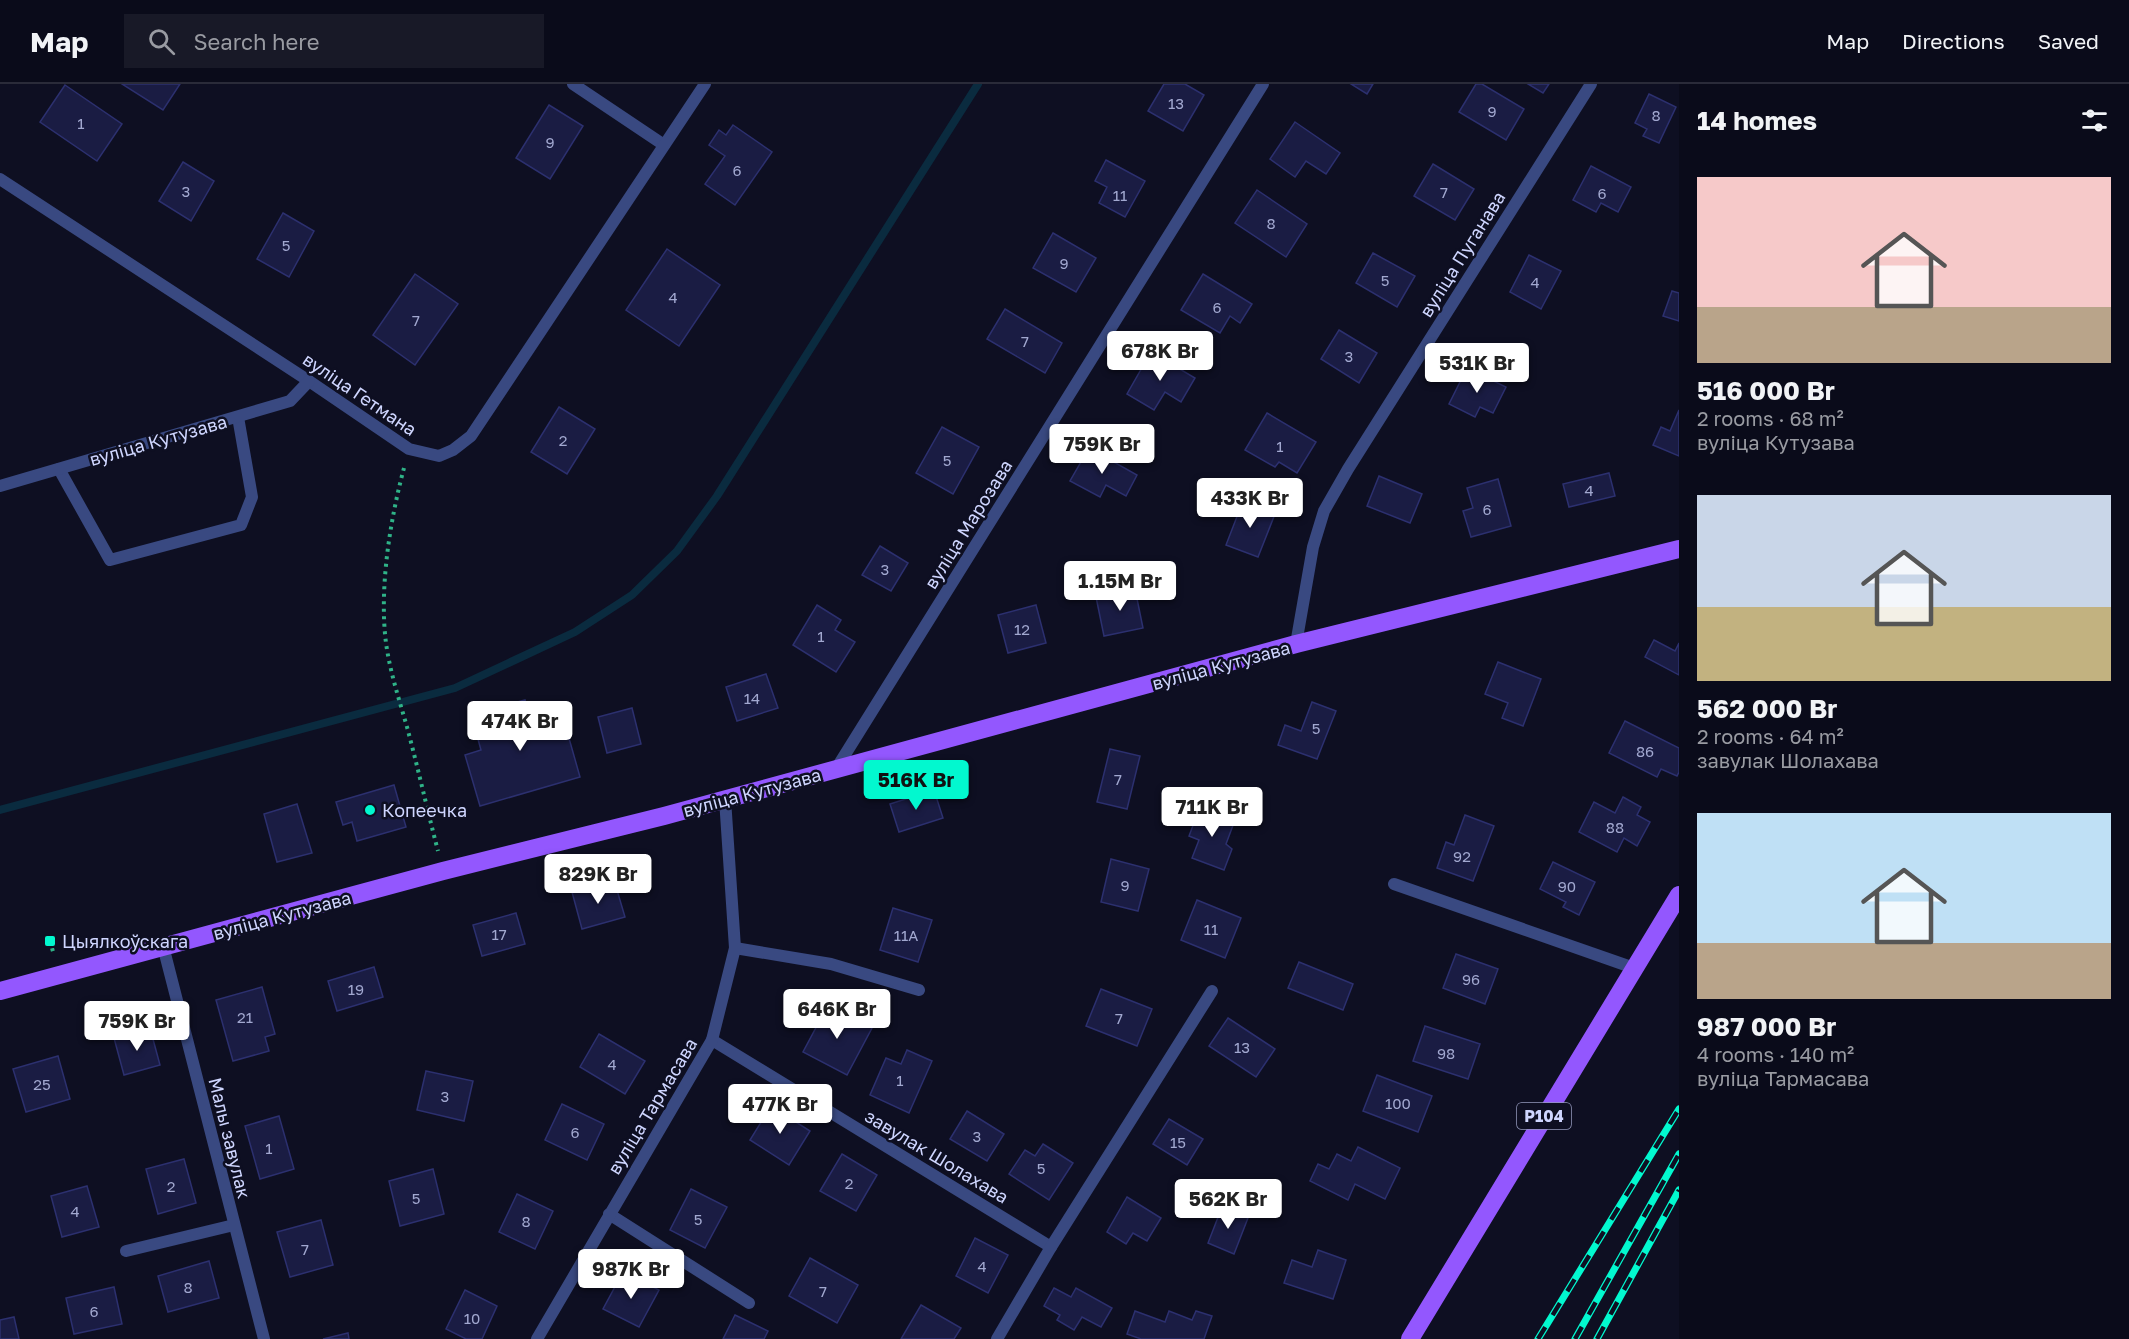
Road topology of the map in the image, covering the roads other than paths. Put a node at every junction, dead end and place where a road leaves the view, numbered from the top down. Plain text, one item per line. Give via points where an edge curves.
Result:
1 (573, 84) edge
2 (705, 84) edge
3 (1263, 84) edge
4 (1591, 84) edge
5 (664, 145) junction
6 (0, 179) edge
7 (309, 381) junction
8 (238, 417) junction
9 (58, 469) junction
10 (0, 486) edge
11 (1679, 549) edge
12 (1296, 645) junction
13 (836, 769) junction
14 (725, 799) junction
15 (1394, 884) dead end
16 (1679, 895) edge
17 (164, 946) junction
18 (735, 948) junction
19 (1634, 968) junction
20 (919, 990) dead end
21 (0, 991) edge
22 (1212, 991) dead end
23 (712, 1040) junction
24 (609, 1214) junction
25 (234, 1225) junction
26 (1051, 1247) junction
27 (126, 1251) dead end
28 (749, 1303) dead end
29 (264, 1339) edge
30 (537, 1339) edge
31 (997, 1339) edge
32 (1410, 1339) edge

1 - 5 street
2 - 5 street, вуліца Гетмана
3 - 13 street, вуліца Марозава
4 - 12 street, вуліца Пуганава via 1324,512 1313,547
5 - 7 street, вуліца Гетмана via 471,436 453,450 439,456 409,449
6 - 7 street, вуліца Гетмана
7 - 8 street, вуліца Кутузава via 290,401
8 - 9 street, вуліца Кутузава
8 - 9 street via 252,497 241,525 110,560
9 - 10 street, вуліца Кутузава
11 - 12 main road, вуліца Кутузава
12 - 13 main road, вуліца Кутузава
13 - 14 main road, вуліца Кутузава
14 - 17 main road, вуліца Кутузава
14 - 18 street, вуліца Тармасава
15 - 19 street
16 - 19 main road, Р104
17 - 21 main road, вуліца Кутузава
17 - 25 street, Малы завулак
18 - 20 street via 831,964
18 - 23 street, вуліца Тармасава
19 - 32 main road, Р104
22 - 26 street
23 - 24 street, вуліца Тармасава
23 - 26 street, завулак Шолахава
24 - 28 street
24 - 30 street, вуліца Тармасава
25 - 27 street
25 - 29 street, Малы завулак
26 - 31 street

